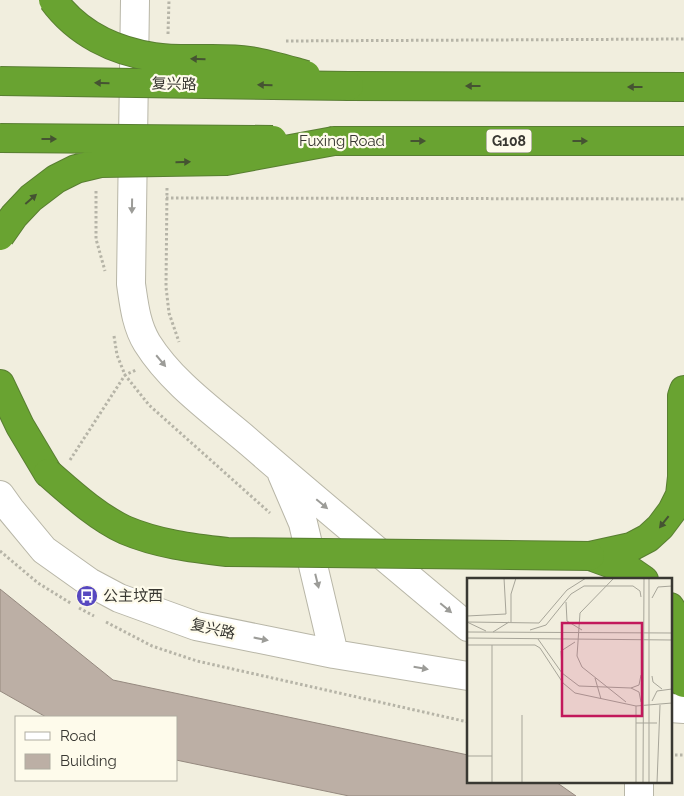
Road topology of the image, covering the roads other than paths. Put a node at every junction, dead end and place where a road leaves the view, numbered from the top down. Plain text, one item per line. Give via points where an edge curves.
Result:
1 (53, 0) edge
2 (135, 0) edge
3 (0, 82) edge
4 (349, 86) junction
5 (684, 87) edge
6 (0, 138) edge
7 (334, 141) junction
8 (684, 142) edge
9 (0, 236) edge
10 (0, 384) edge
11 (684, 390) edge
12 (0, 428) edge
13 (57, 468) junction
14 (280, 468) junction
15 (0, 495) edge
16 (590, 556) junction
17 (641, 578) edge
18 (672, 610) edge
19 (467, 626) edge
20 (334, 654) junction
21 (467, 676) edge
22 (684, 683) edge

4 -> 1 highway, bridge via 250,61 154,58 120,49 79,28
2 -> 14 street via 132,284 136,316 145,340 159,360
4 -> 3 highway, 复兴路, bridge
5 -> 4 highway
6 -> 7 highway, Fuxing Road / G108, bridge
7 -> 8 highway, Fuxing Road / G108
9 -> 7 highway, bridge via 31,198 76,169 101,163 226,161
10 - 13 highway via 20,426
11 -> 16 highway via 682,477 680,495 672,511 648,538 631,547
12 - 13 highway
13 - 16 highway, bridge via 96,512 124,529 180,547 227,552
14 -> 19 street
14 -> 20 street via 303,523
15 -> 20 street, 复兴路 via 44,550 89,582 119,598 196,626
16 - 17 highway
18 - 22 highway via 680,634
20 -> 21 street, 复兴路

